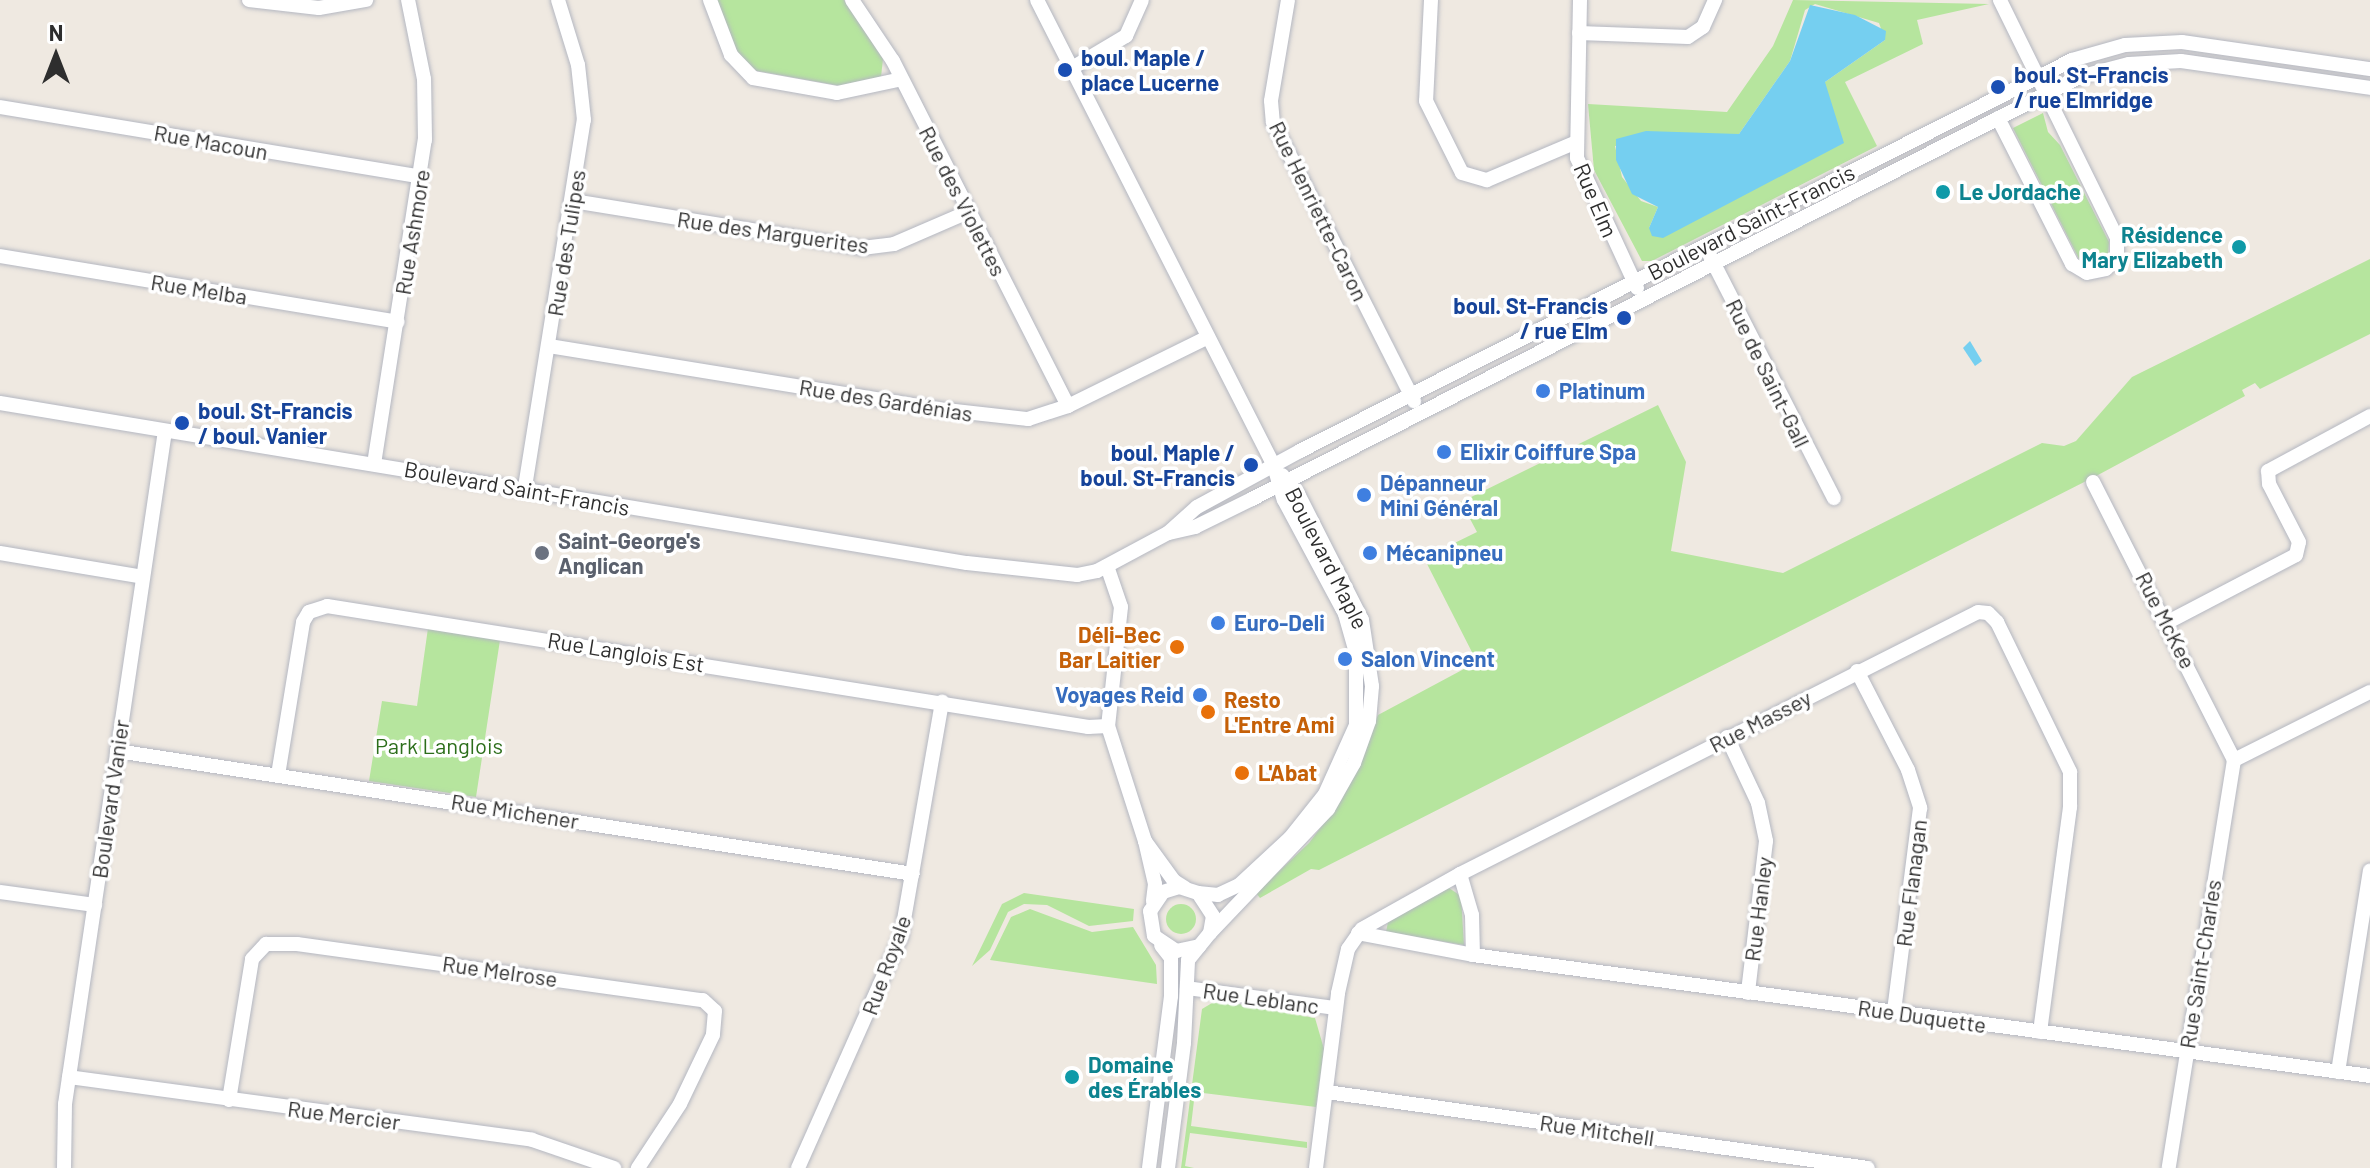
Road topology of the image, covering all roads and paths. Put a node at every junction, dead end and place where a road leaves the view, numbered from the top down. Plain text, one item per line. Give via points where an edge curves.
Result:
1 (249, 0) edge
2 (366, 0) edge
3 (408, 0) edge
4 (558, 0) edge
5 (710, 0) edge
6 (852, 0) edge
7 (1037, 0) edge
8 (1142, 0) edge
9 (1288, 0) edge
10 (1431, 0) edge
11 (1580, 0) edge
12 (1715, 0) edge
13 (2000, 0) edge
14 (1579, 33) junction
15 (1072, 68) junction
16 (2370, 69) edge
17 (2035, 77) junction
18 (902, 79) junction
19 (2370, 88) edge
20 (2044, 95) junction
21 (0, 107) edge
22 (1998, 118) junction
23 (1574, 143) junction
24 (421, 177) junction
25 (573, 201) junction
26 (968, 212) junction
27 (1705, 246) junction
28 (0, 256) edge
29 (1713, 263) junction
30 (1634, 282) junction
31 (1643, 299) junction
32 (398, 322) junction
33 (1208, 337) junction
34 (549, 346) junction
35 (1411, 395) junction
36 (0, 403) edge
37 (1068, 406) junction
38 (1419, 412) junction
39 (2370, 416) edge
40 (165, 431) junction
41 (374, 464) junction
42 (1274, 466) junction
43 (1283, 482) junction
44 (2093, 482) dead end
45 (525, 487) junction
46 (1834, 498) dead end
47 (1168, 533) junction
48 (0, 553) edge
49 (1107, 566) junction
50 (143, 577) junction
51 (2168, 622) junction
52 (1857, 671) junction
53 (2370, 692) edge
54 (942, 702) junction
55 (1108, 726) junction
56 (1727, 737) junction
57 (117, 751) junction
58 (2234, 760) junction
59 (278, 775) junction
60 (1145, 841) junction
61 (2370, 871) edge
62 (913, 874) junction
63 (1460, 874) junction
64 (1192, 890) junction
65 (0, 892) edge
66 (95, 905) junction
67 (1152, 906) junction
68 (1210, 933) junction
69 (1358, 933) junction
70 (1161, 944) junction
71 (1199, 946) junction
72 (1473, 955) junction
73 (1187, 988) junction
74 (1748, 993) junction
75 (1335, 1008) junction
76 (1894, 1012) junction
77 (2040, 1032) junction
78 (2187, 1052) junction
79 (2338, 1072) junction
80 (2370, 1076) edge
81 (69, 1077) junction
82 (1327, 1092) junction
83 (229, 1100) junction
84 (64, 1168) edge
85 (614, 1168) edge
86 (638, 1168) edge
87 (798, 1168) edge
88 (1149, 1168) edge
89 (1168, 1168) edge
90 (1316, 1168) edge
91 (1868, 1168) edge
92 (2169, 1168) edge

1 - 2 street via 319,8
3 - 24 street, Rue Ashmore via 426,94
4 - 25 street, Rue des Tulipes via 584,94
5 - 18 street via 731,55 753,78 837,93
6 - 18 street, Rue des Violettes
7 - 15 street, Boulevard Maple
8 - 15 street via 1126,36
9 - 35 street, Rue Henriette-Caron via 1271,101 1273,122
10 - 23 street via 1427,108 1462,173 1487,180
11 - 14 street, Rue Elm
12 - 14 street via 1703,27 1688,37
13 - 17 street
14 - 23 street, Rue Elm
15 - 33 street, Boulevard Maple
16 - 17 street, Boulevard Saint-Francis via 2208,44 2151,42 2096,52
17 - 20 street
17 - 27 street, Boulevard Saint-Francis
18 - 26 street, Rue des Violettes
19 - 20 street, Boulevard Saint-Francis via 2169,61 2104,70
20 - 22 street, Boulevard Saint-Francis
20 - 22 street via 2117,238 2117,257 2106,269 2087,273 2072,264
21 - 24 street, Rue Macoun
22 - 29 street, Boulevard Saint-Francis
23 - 30 street, Rue Elm via 1590,196
24 - 32 street, Rue Ashmore
25 - 26 street, Rue des Marguerites via 873,248
25 - 34 street, Rue des Tulipes
26 - 37 street, Rue des Violettes
27 - 29 street, Rue de Saint-Gall
27 - 30 street, Boulevard Saint-Francis
28 - 32 street, Rue Melba
29 - 31 street, Boulevard Saint-Francis
29 - 46 street, Rue de Saint-Gall
30 - 31 street, Rue Elm
30 - 35 street, Boulevard Saint-Francis
31 - 38 street, Boulevard Saint-Francis
32 - 41 street, Rue Ashmore
33 - 37 street, Rue des Gardénias
33 - 42 street, Boulevard Maple
34 - 37 street, Rue des Gardénias via 986,416 1038,418
34 - 45 street, Rue des Tulipes
35 - 38 street, Rue Henriette-Caron
35 - 42 street, Boulevard Saint-Francis
36 - 40 street, Boulevard Saint-Francis
38 - 43 street, Boulevard Saint-Francis
39 - 51 street via 2268,471 2269,484 2299,542 2296,555
40 - 41 street, Boulevard Saint-Francis
40 - 50 street, Boulevard Vanier
41 - 45 street, Boulevard Saint-Francis
42 - 43 street, Boulevard Maple
42 - 47 street, Boulevard Saint-Francis via 1197,507
43 - 47 street, Boulevard Saint-Francis via 1195,527
43 - 64 street, Boulevard Maple via 1350,629 1358,666 1359,713 1339,768 1298,829 1234,888 1218,895
43 - 68 street, Boulevard Maple via 1362,620 1372,686 1369,721 1354,763 1321,818
44 - 51 street, Rue McKee
45 - 49 street, Boulevard Saint-Francis via 601,504 1040,574 1069,576
47 - 49 street, Boulevard Saint-Francis
48 - 50 street
49 - 55 street via 1121,607
50 - 57 street, Boulevard Vanier
51 - 58 street, Rue McKee
52 - 56 street, Rue Massey
52 - 76 street, Rue Flanagan via 1913,781 1920,808
52 - 77 street, Rue Massey via 1966,616 1988,613 2061,745 2070,772 2070,807
53 - 58 street
54 - 55 street, Rue Langlois Est
54 - 59 street, Rue Langlois Est via 327,606 309,612 303,622
54 - 62 street, Rue Royale
55 - 60 street
56 - 63 street, Rue Massey
56 - 74 street, Rue Hanley via 1758,803 1766,841
57 - 59 street, Rue Michener
57 - 66 street, Boulevard Vanier
58 - 78 street, Rue Saint-Charles
59 - 62 street, Rue Michener
60 - 64 street via 1174,881
60 - 67 street via 1155,884
61 - 79 street
62 - 87 street, Rue Royale via 901,937
63 - 69 street, Rue Massey
63 - 72 street via 1472,915
64 - 67 street via 1167,890
64 - 68 street via 1212,910
65 - 66 street
66 - 81 street, Boulevard Vanier
67 - 70 street via 1150,926
68 - 71 street
69 - 72 street, Rue Duquette
69 - 75 street via 1348,949
70 - 71 street via 1176,951
70 - 88 street via 1171,958 1171,996
71 - 73 street via 1188,960
72 - 74 street, Rue Duquette
73 - 75 street, Rue Leblanc
73 - 89 street
74 - 76 street, Rue Duquette
75 - 82 street
76 - 77 street, Rue Duquette
77 - 78 street, Rue Duquette
78 - 79 street, Rue Duquette
78 - 92 street, Rue Saint-Charles
79 - 80 street, Rue Duquette
81 - 83 street, Rue Mercier
81 - 84 street, Boulevard Vanier via 62,1130
82 - 90 street
82 - 91 street, Rue Mitchell
83 - 85 street, Rue Mercier via 532,1140
83 - 86 street, Rue Melrose via 249,969 254,953 266,944 703,1000 715,1011 713,1035 680,1104

